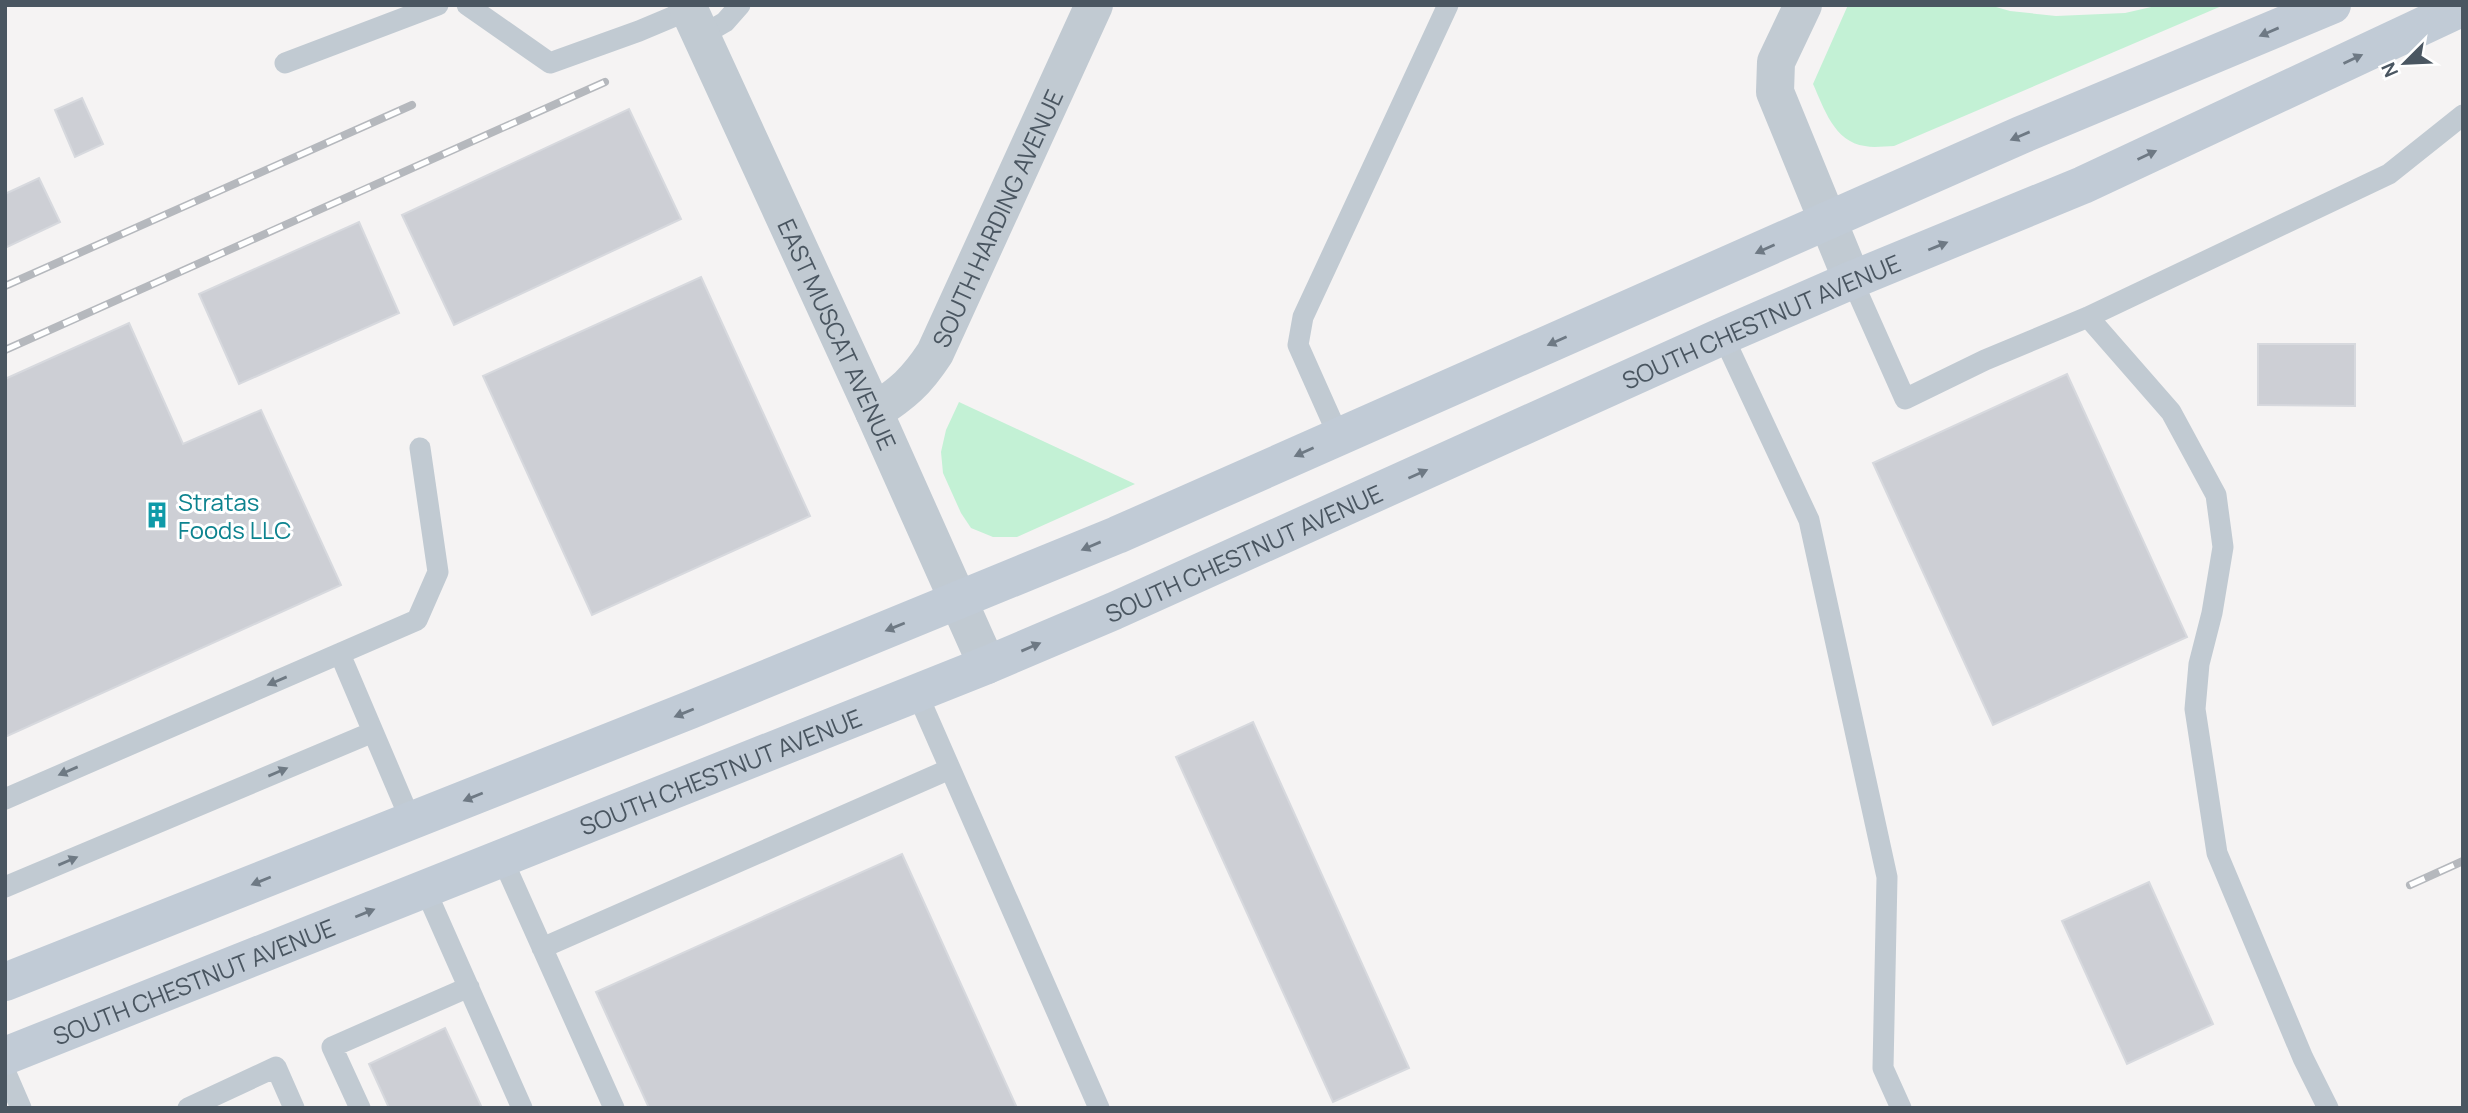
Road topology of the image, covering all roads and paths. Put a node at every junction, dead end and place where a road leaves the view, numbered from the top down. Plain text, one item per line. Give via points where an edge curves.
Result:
1 (438, 5) edge
2 (467, 5) edge
3 (740, 5) edge
4 (1094, 5) edge
5 (1448, 5) edge
6 (1803, 5) edge
7 (2332, 5) edge
8 (2463, 7) edge
9 (692, 17) edge
10 (285, 63) dead end
11 (2463, 115) edge
12 (1828, 222) junction
13 (1852, 280) junction
14 (2088, 317) junction
15 (1723, 336) junction
16 (874, 412) junction
17 (1339, 437) junction
18 (420, 448) dead end
19 (958, 601) junction
20 (340, 654) junction
21 (987, 665) junction
22 (917, 693) junction
23 (373, 732) junction
24 (950, 769) junction
25 (5, 799) edge
26 (411, 821) junction
27 (502, 858) junction
28 (5, 887) edge
29 (425, 889) junction
30 (542, 948) junction
31 (5, 982) edge
32 (469, 987) junction
33 (5, 1056) edge
34 (5, 1071) edge
35 (21, 1108) edge
36 (188, 1108) edge
37 (294, 1108) edge
38 (360, 1108) edge
39 (522, 1108) edge
40 (614, 1108) edge
41 (1098, 1108) edge
42 (1900, 1108) edge
43 (2328, 1108) edge

1 - 10 lane
2 - 9 lane via 551,63
3 - 9 lane via 724,22
4 - 16 street, SOUTH HARDING AVENUE via 935,353 919,378
5 - 17 lane via 1303,317 1298,345
6 - 12 street via 1776,62 1775,92
7 -> 12 main road via 2021,135
13 -> 8 main road, SOUTH CHESTNUT AVENUE via 2083,185
9 - 16 street, EAST MUSCAT AVENUE
11 - 14 lane via 2389,174
12 - 13 street
12 -> 17 main road
13 - 14 lane via 1905,399
13 - 15 main road, SOUTH CHESTNUT AVENUE
14 - 43 lane via 2171,412 2216,495 2222,547 2199,664 2196,709 2217,853 2302,1058
21 -> 15 main road, SOUTH CHESTNUT AVENUE
15 - 42 lane via 1809,520 1887,877 1883,1068
16 - 19 street, EAST MUSCAT AVENUE
17 -> 19 main road
18 - 20 lane via 438,572 417,620
19 - 21 street, EAST MUSCAT AVENUE
19 -> 26 main road
20 - 23 lane
20 -> 25 lane
21 - 22 main road, SOUTH CHESTNUT AVENUE
22 - 24 lane
22 - 27 main road, SOUTH CHESTNUT AVENUE
23 - 26 lane
28 -> 23 lane
24 - 30 lane
24 - 41 lane
26 -> 31 main road
27 - 29 main road, SOUTH CHESTNUT AVENUE
27 - 30 lane
29 - 32 lane
33 -> 29 main road, SOUTH CHESTNUT AVENUE
30 - 40 lane
32 - 38 lane via 332,1047
32 - 39 lane
34 - 35 lane
36 - 37 lane via 276,1067

